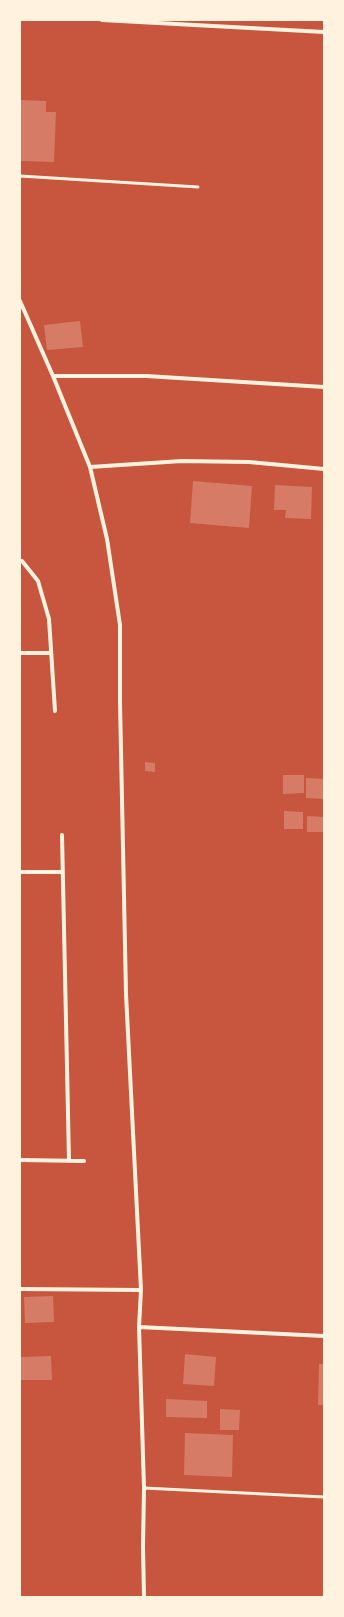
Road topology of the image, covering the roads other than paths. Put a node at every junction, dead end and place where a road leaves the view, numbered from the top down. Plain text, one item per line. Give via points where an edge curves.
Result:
1 (102, 20) edge
2 (324, 32) edge
3 (20, 176) edge
4 (198, 187) dead end
5 (20, 301) edge
6 (53, 376) junction
7 (324, 388) edge
8 (90, 467) junction
9 (324, 469) edge
10 (20, 560) edge
11 (20, 653) edge
12 (51, 653) junction
13 (55, 711) dead end
14 (62, 835) dead end
15 (20, 872) edge
16 (63, 872) junction
17 (20, 1160) edge
18 (70, 1160) junction
19 (84, 1161) dead end
20 (20, 1289) edge
21 (141, 1290) junction
22 (139, 1327) junction
23 (324, 1336) edge
24 (144, 1488) junction
25 (324, 1497) edge
26 (144, 1597) edge

1 - 2 street
3 - 4 lane
5 - 6 street
6 - 7 street via 146,376
6 - 8 street
8 - 9 street via 182,461 249,462
8 - 21 street via 107,539 120,625 126,994
10 - 12 street via 38,581 49,619
11 - 12 street
12 - 13 street
14 - 16 street
15 - 16 street
16 - 18 street
17 - 18 street
18 - 19 street
20 - 21 street
21 - 22 street
22 - 23 street
22 - 24 street
24 - 25 lane
24 - 26 street

